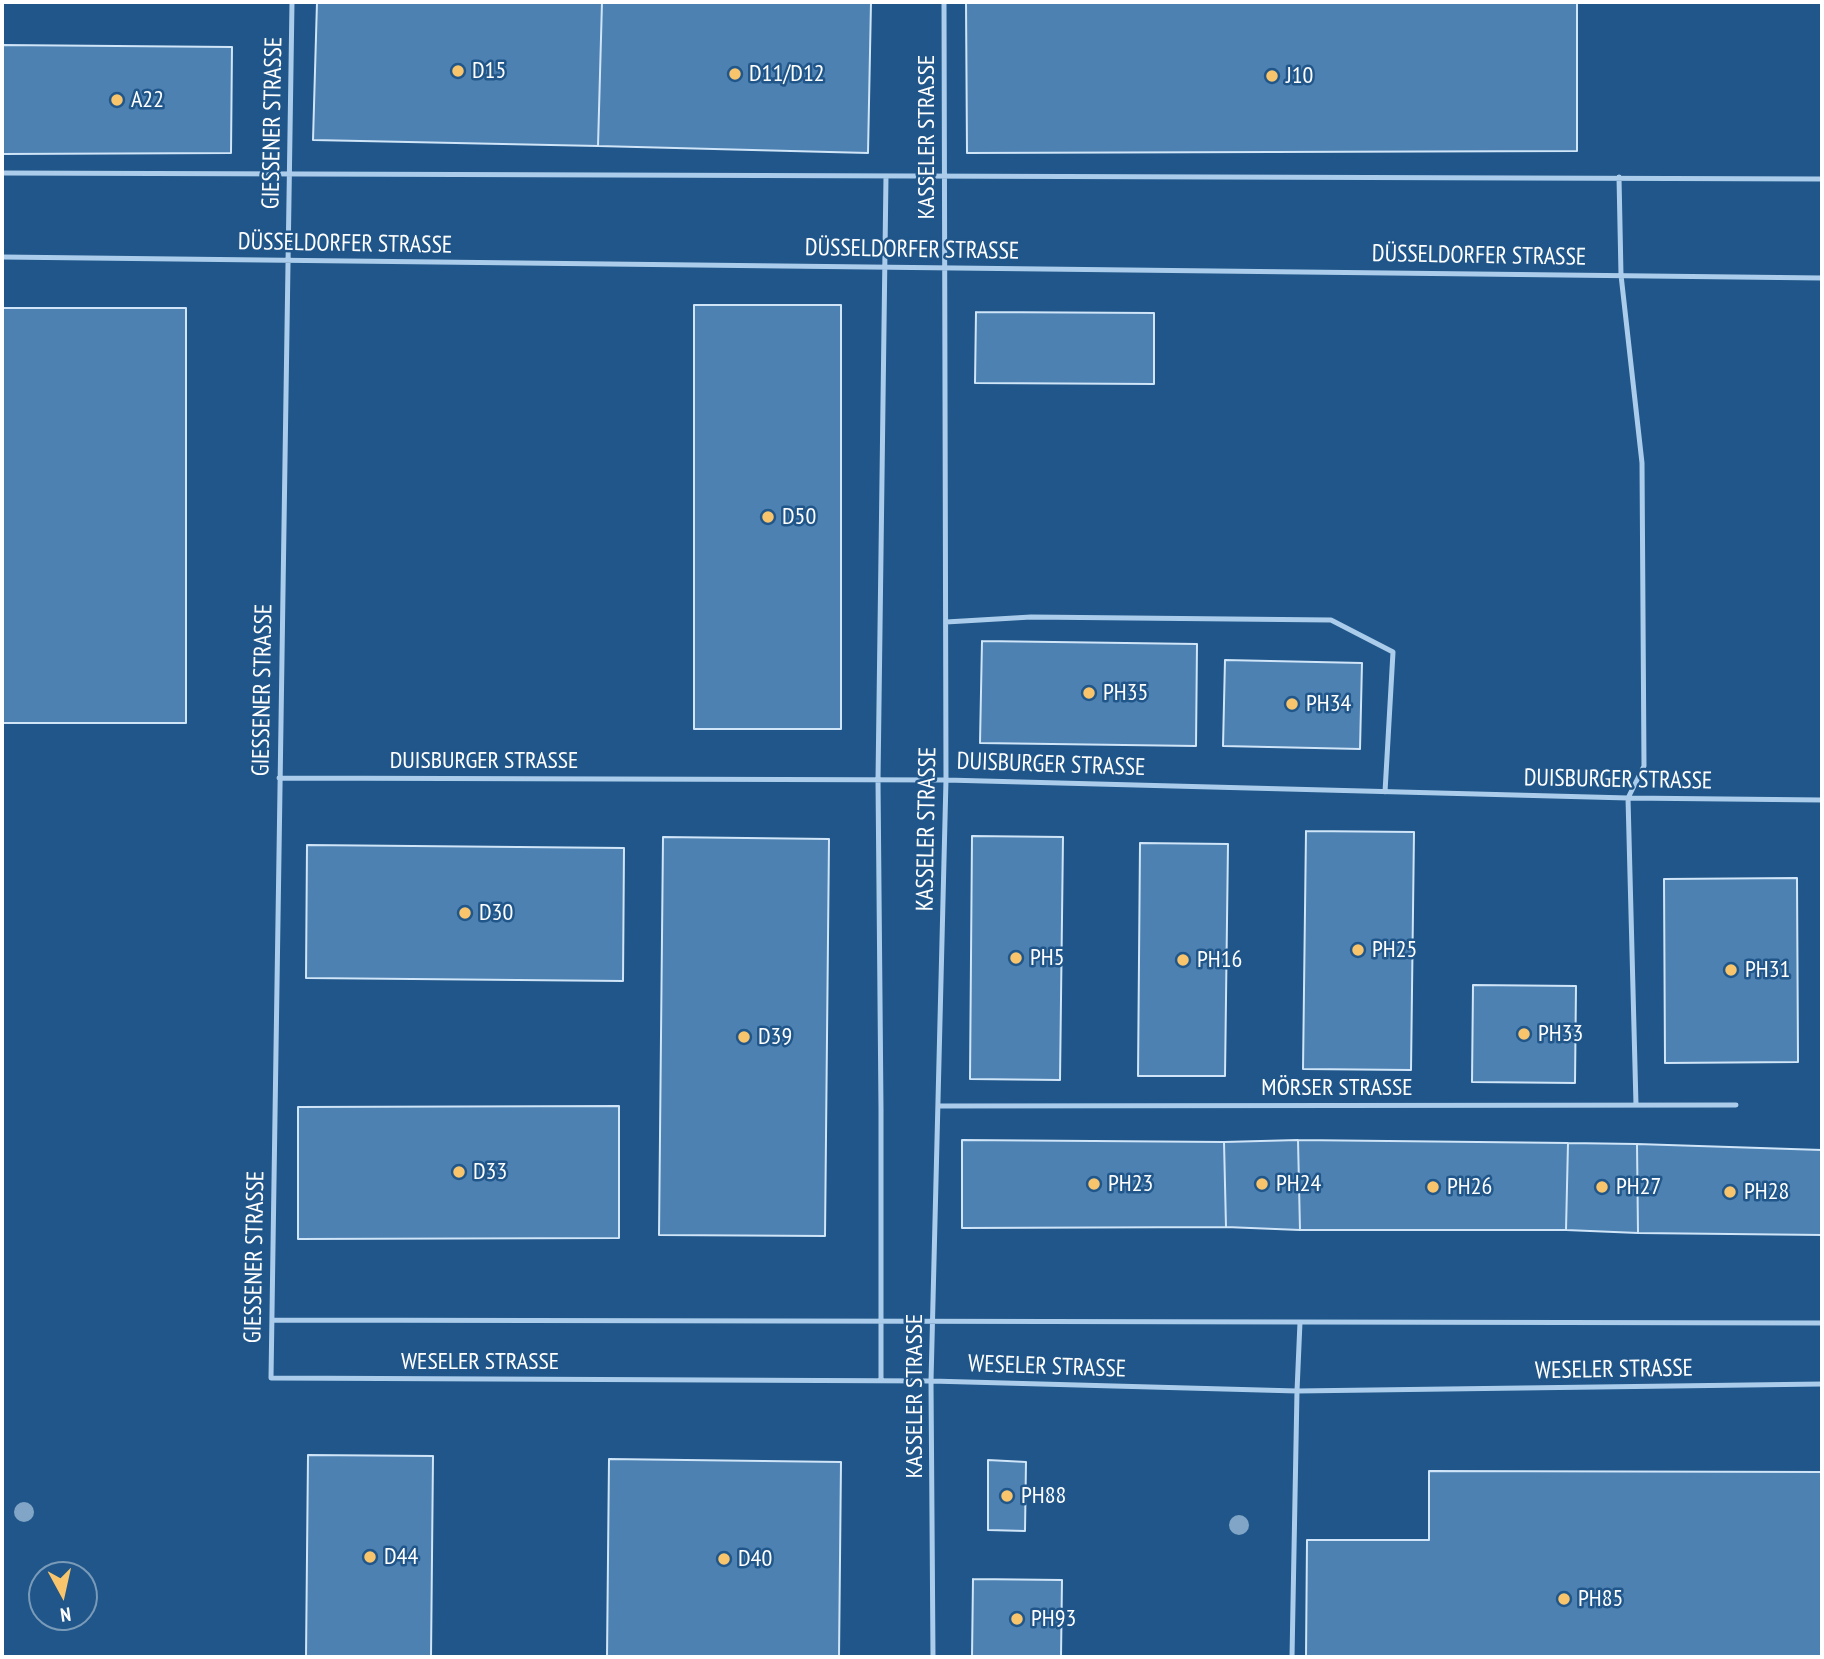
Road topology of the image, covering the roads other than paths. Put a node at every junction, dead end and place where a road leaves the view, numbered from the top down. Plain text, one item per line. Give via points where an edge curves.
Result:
1 (292, 2) edge
2 (944, 2) edge
3 (2, 173) edge
4 (290, 174) junction
5 (886, 176) junction
6 (944, 176) junction
7 (1619, 177) junction
8 (1822, 179) edge
9 (2, 257) edge
10 (288, 261) junction
11 (885, 268) junction
12 (945, 268) junction
13 (1621, 275) junction
14 (1822, 278) edge
15 (946, 622) junction
16 (279, 778) junction
17 (878, 780) junction
18 (946, 780) junction
19 (1385, 792) junction
20 (1628, 798) junction
21 (1822, 800) edge
22 (1636, 1105) junction
23 (1736, 1105) dead end
24 (938, 1106) junction
25 (272, 1320) junction
26 (882, 1321) junction
27 (933, 1321) junction
28 (1300, 1322) junction
29 (1822, 1323) edge
30 (271, 1378) joint
31 (881, 1381) junction
32 (931, 1381) junction
33 (1822, 1384) edge
34 (1297, 1391) junction
35 (933, 1657) edge
36 (1292, 1657) edge

1 - 4 lane, GIESSENER STRASSE
2 - 6 lane, KASSELER STRASSE
3 - 4 lane
4 - 5 lane
4 - 10 lane, GIESSENER STRASSE
5 - 6 lane
5 - 11 lane
6 - 7 lane
6 - 12 lane, KASSELER STRASSE
7 - 8 lane
7 - 13 lane
9 - 10 lane, DÜSSELDORFER STRASSE
10 - 11 lane, DÜSSELDORFER STRASSE
10 - 16 lane, GIESSENER STRASSE
11 - 12 lane, DÜSSELDORFER STRASSE
11 - 17 lane
12 - 13 lane, DÜSSELDORFER STRASSE
12 - 15 lane, KASSELER STRASSE
13 - 14 lane, DÜSSELDORFER STRASSE
13 - 20 lane via 1642,463 1644,766
15 - 18 lane, KASSELER STRASSE
15 - 19 lane via 1031,617 1331,620 1393,652
16 - 17 lane, DUISBURGER STRASSE
16 - 25 lane, GIESSENER STRASSE
17 - 18 lane, DUISBURGER STRASSE
17 - 26 lane
18 - 19 lane, DUISBURGER STRASSE
18 - 24 lane, KASSELER STRASSE
19 - 20 lane, DUISBURGER STRASSE
20 - 21 lane, DUISBURGER STRASSE
20 - 22 lane
22 - 23 lane, MÖRSER STRASSE
22 - 24 lane, MÖRSER STRASSE
24 - 27 lane, KASSELER STRASSE
25 - 26 lane, WESELER STRASSE
25 - 30 lane, GIESSENER STRASSE
26 - 27 lane, WESELER STRASSE
26 - 31 lane
27 - 28 lane, WESELER STRASSE
27 - 32 lane, KASSELER STRASSE
28 - 29 lane, WESELER STRASSE
28 - 34 lane
30 - 31 lane, WESELER STRASSE
31 - 32 lane, WESELER STRASSE
32 - 34 lane, WESELER STRASSE
32 - 35 lane, KASSELER STRASSE
33 - 34 lane, WESELER STRASSE
34 - 36 lane

